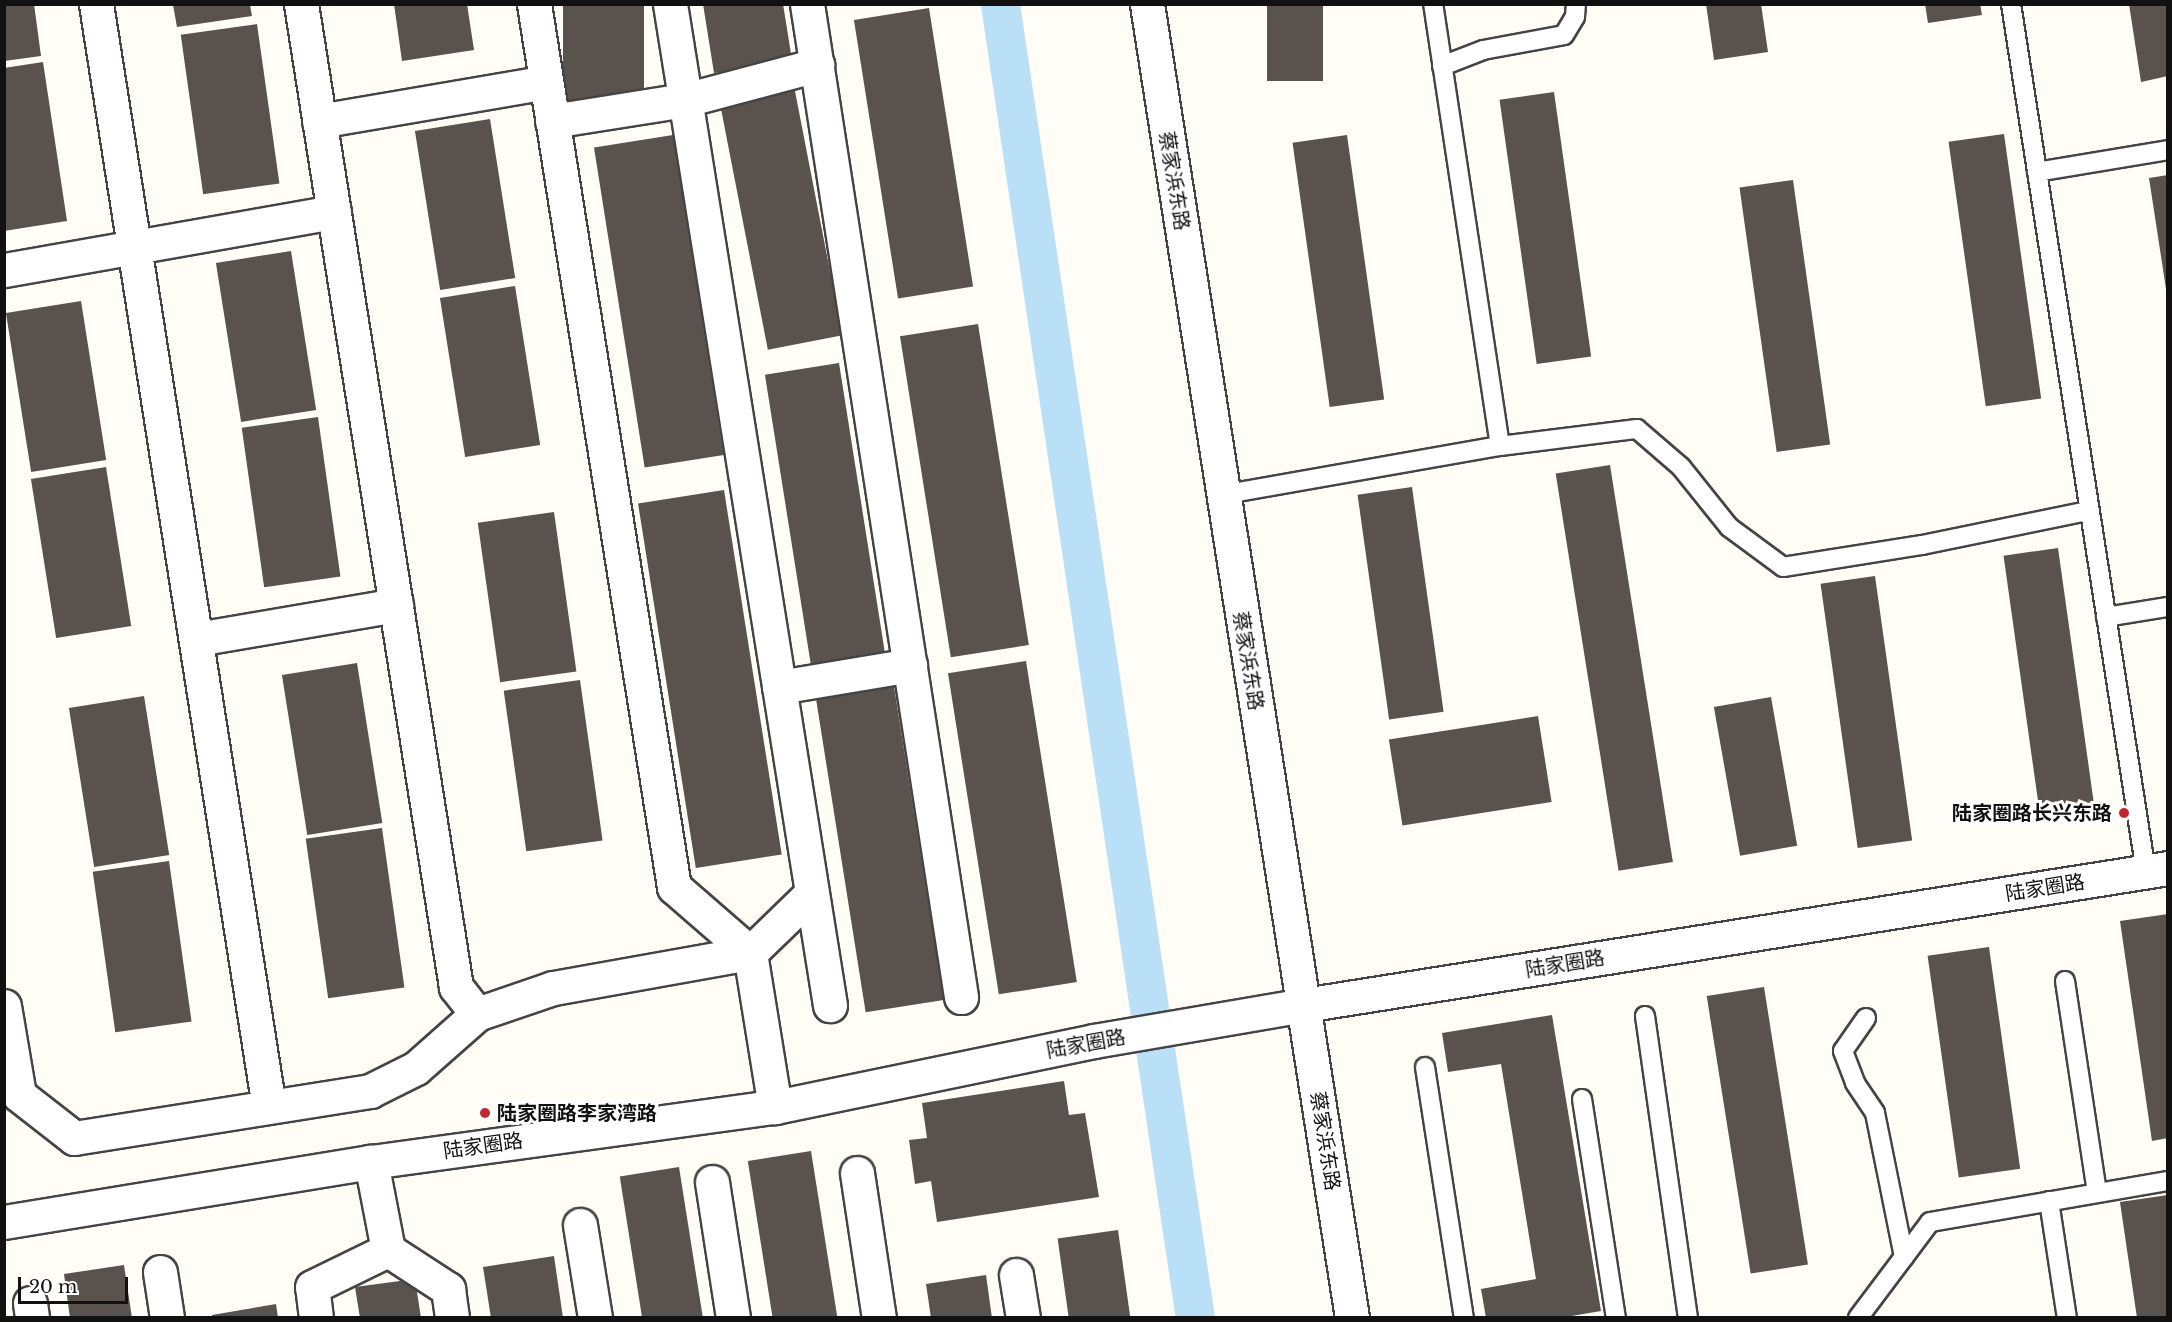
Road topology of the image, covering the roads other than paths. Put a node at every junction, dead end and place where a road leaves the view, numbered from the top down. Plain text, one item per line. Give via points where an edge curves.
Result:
1 (96, 4) edge
2 (301, 4) edge
3 (534, 4) edge
4 (669, 4) edge
5 (807, 4) edge
6 (1147, 4) edge
7 (1433, 4) edge
8 (1576, 4) edge
9 (2011, 4) edge
10 (817, 65) junction
11 (1442, 66) junction
12 (546, 82) junction
13 (685, 100) junction
14 (319, 121) junction
15 (552, 121) junction
16 (2168, 150) edge
17 (2037, 172) junction
18 (334, 212) junction
19 (135, 247) junction
20 (4, 270) edge
21 (1500, 447) junction
22 (1221, 495) junction
23 (2088, 511) junction
24 (396, 605) junction
25 (2168, 607) edge
26 (2106, 617) junction
27 (197, 639) junction
28 (910, 665) junction
29 (779, 687) junction
30 (2157, 870) edge
31 (812, 893) junction
32 (750, 953) junction
33 (2065, 981) dead end
34 (961, 997) dead end
35 (830, 1005) dead end
36 (1304, 1005) junction
37 (4, 1006) edge
38 (477, 1014) junction
39 (1645, 1016) dead end
40 (1866, 1018) dead end
41 (1425, 1067) dead end
42 (1582, 1099) dead end
43 (269, 1107) junction
44 (776, 1107) junction
45 (371, 1162) junction
46 (856, 1173) dead end
47 (2168, 1181) edge
48 (712, 1182) dead end
49 (2097, 1193) junction
50 (2049, 1201) junction
51 (4, 1222) edge
52 (580, 1225) dead end
53 (388, 1250) junction
54 (1904, 1257) junction
55 (160, 1272) dead end
56 (1016, 1275) dead end
57 (167, 1317) edge
58 (316, 1317) edge
59 (452, 1317) edge
60 (595, 1317) edge
61 (733, 1317) edge
62 (879, 1317) edge
63 (1023, 1317) edge
64 (1352, 1317) edge
65 (1464, 1317) edge
66 (1616, 1317) edge
67 (1688, 1317) edge
68 (1858, 1317) edge
69 (2067, 1317) edge

1 - 19 street
2 - 14 street
3 - 12 street
4 - 13 street
5 - 10 street
6 - 22 street, 蔡家浜东路
7 - 11 lane
8 - 11 lane via 1575,17 1564,35 1482,50
9 - 17 lane
10 - 13 street
10 - 28 street
11 - 21 lane
12 - 14 street
12 - 15 street
13 - 15 street
13 - 29 street
14 - 18 street
15 - 32 street via 674,887
16 - 17 lane
17 - 23 lane
18 - 19 street
18 - 24 street
19 - 20 street
19 - 27 street
21 - 22 lane
21 - 23 lane via 1637,429 1681,466 1729,527 1783,567 1922,545
22 - 36 street, 蔡家浜东路
23 - 26 lane
24 - 27 street
24 - 38 street via 456,987
25 - 26 lane
26 - 30 lane
27 - 43 street
28 - 29 street
28 - 34 street
29 - 31 street
30 - 36 street, 陆家圈路
31 - 32 street
31 - 35 street
32 - 38 street via 554,988
32 - 44 street
33 - 49 lane
36 - 44 street, 陆家圈路 via 1182,1029 1094,1041
36 - 64 street, 蔡家浜东路
37 - 43 street via 19,1095 74,1138
38 - 43 street via 416,1068 370,1091
39 - 67 lane
40 - 54 lane via 1843,1051 1855,1083 1875,1113
41 - 65 lane
42 - 66 lane
44 - 45 street, 陆家圈路
45 - 51 street, 陆家圈路
45 - 53 street
46 - 62 street
47 - 49 lane
48 - 61 street
49 - 50 lane
50 - 54 lane via 1930,1222
50 - 69 lane
52 - 60 street
53 - 58 street via 312,1287
53 - 59 street via 448,1288
54 - 68 lane
55 - 57 street
56 - 63 street

